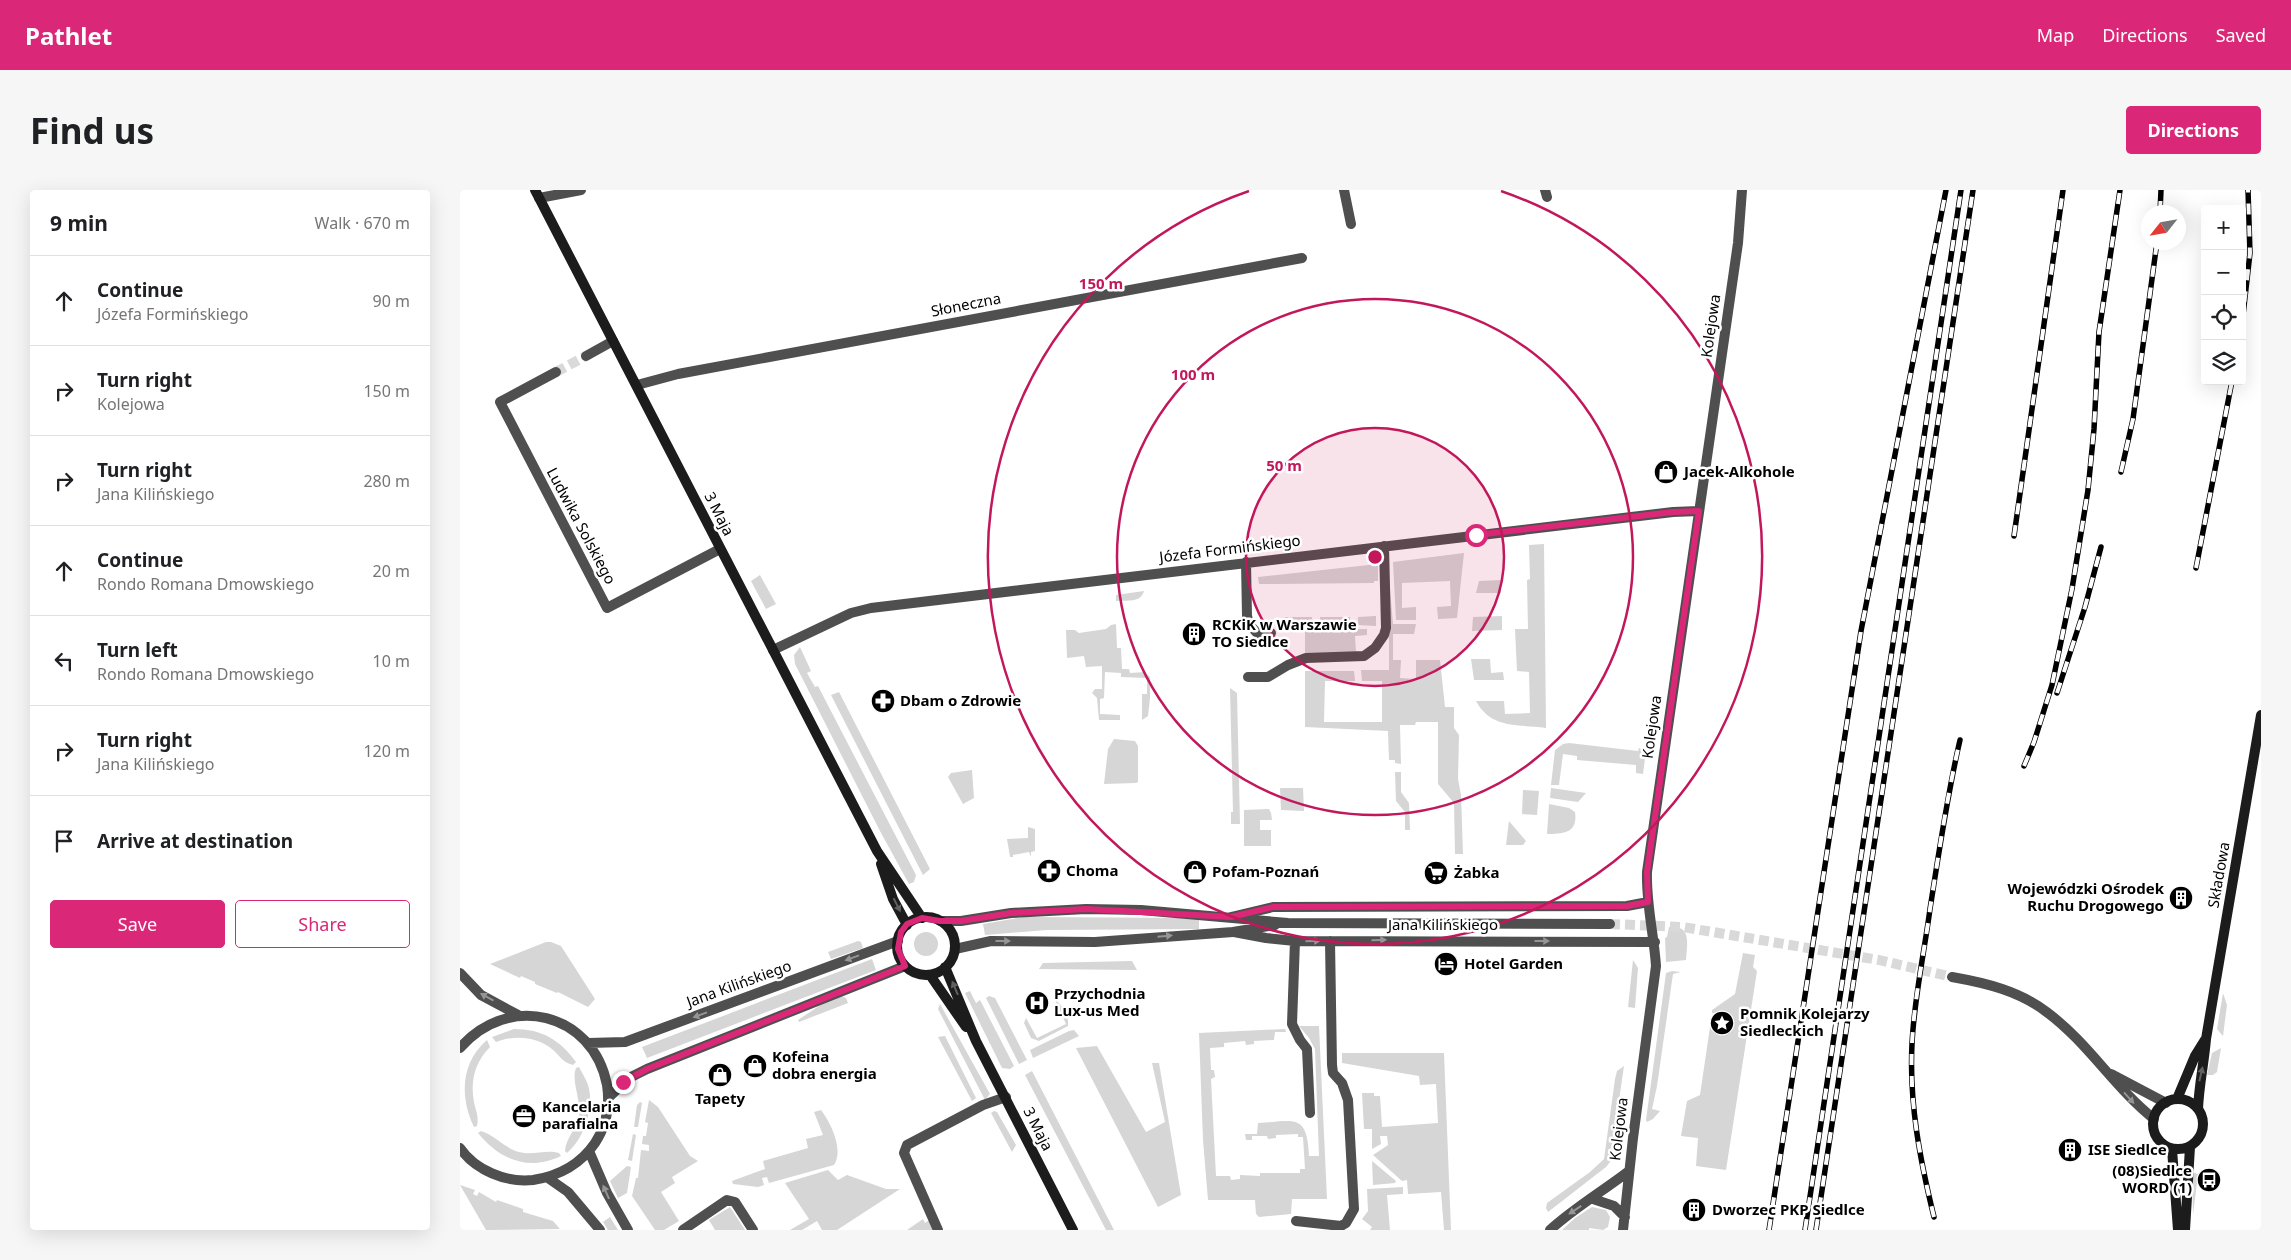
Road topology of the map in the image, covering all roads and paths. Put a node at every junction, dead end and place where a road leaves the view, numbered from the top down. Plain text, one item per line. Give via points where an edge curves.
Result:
1 (581, 190) edge
2 (1344, 190) edge
3 (1742, 190) edge
4 (537, 194) edge
5 (1351, 224) dead end
6 (1302, 258) dead end
7 (614, 341) junction
8 (586, 356) tunnel mouth
9 (556, 372) tunnel mouth
10 (637, 385) junction
11 (1699, 511) junction
12 (1384, 546) junction
13 (720, 549) junction
14 (1246, 562) junction
15 (1271, 633) dead end
16 (773, 650) junction
17 (1248, 677) dead end
18 (2261, 715) edge
19 (877, 851) junction
20 (1648, 902) junction
21 (1231, 917) junction
22 (922, 918) junction
23 (940, 921) junction
24 (1288, 923) junction
25 (907, 924) junction
26 (1610, 924) tunnel mouth
27 (1233, 932) junction
28 (1330, 940) junction
29 (898, 941) junction
30 (1295, 941) junction
31 (1655, 942) junction
32 (955, 948) junction
33 (905, 966) junction
34 (945, 967) junction
35 (460, 973) edge
36 (930, 975) junction
37 (1952, 977) tunnel mouth
38 (518, 1015) junction
39 (2206, 1039) junction
40 (976, 1041) junction
41 (588, 1043) junction
42 (460, 1048) edge
43 (2108, 1073) junction
44 (609, 1096) junction
45 (1006, 1097) junction
46 (2177, 1099) junction
47 (2166, 1103) junction
48 (2198, 1109) junction
49 (1310, 1113) dead end
50 (2154, 1119) junction
51 (2190, 1146) junction
52 (460, 1149) edge
53 (2172, 1149) junction
54 (589, 1151) junction
55 (1629, 1171) junction
56 (548, 1178) junction
57 (1593, 1199) junction
58 (1625, 1217) junction
59 (1296, 1221) dead end
60 (600, 1230) edge
61 (628, 1230) edge
62 (683, 1230) edge
63 (753, 1230) edge
64 (938, 1230) edge
65 (1073, 1230) edge
66 (1550, 1230) edge
67 (1623, 1230) edge
68 (2178, 1230) edge
69 (2185, 1230) edge

1 - 4 street
2 - 5 street
3 - 11 street, Kolejowa via 1738,243
4 - 7 main road, 3 Maja
6 - 10 street, Słoneczna via 678,374
7 - 8 street
7 - 10 main road, 3 Maja
9 - 13 street, Ludwika Solskiego via 500,402 607,608
10 - 13 main road, 3 Maja
11 - 12 street, Józefa Formińskiego
11 - 20 street, Kolejowa via 1647,872
12 - 14 street, Józefa Formińskiego
12 - 17 street via 1386,628 1375,648 1364,656 1306,658 1268,676
13 - 16 main road, 3 Maja
14 - 15 street via 1249,624 1256,633
14 - 16 street, Józefa Formińskiego via 871,608 851,613
16 - 19 main road, 3 Maja
18 - 39 main road, Składowa
19 - 22 main road, 3 Maja
19 -> 25 main road, 3 Maja via 893,899
20 - 21 street, Jana Kilińskiego via 1627,906 1273,907
20 - 31 street, Kolejowa
21 - 23 street, Jana Kilińskiego via 1086,909
21 - 24 street, Jana Kilińskiego
22 - 23 main road
22 - 25 main road
23 - 32 main road via 951,933
24 - 26 street, Jana Kilińskiego
24 - 27 street, Jana Kilińskiego
25 - 29 main road
27 - 30 street, Jana Kilińskiego
32 -> 27 street, Jana Kilińskiego via 991,941 1095,942
30 -> 28 street, Jana Kilińskiego
28 -> 31 street, Jana Kilińskiego
28 - 59 street via 1332,1065 1348,1100 1354,1209 1341,1226
29 - 33 main road via 899,956
29 -> 41 street, Jana Kilińskiego via 625,1042
30 - 49 street via 1292,1024 1307,1049
31 - 55 street, Kolejowa via 1656,966
32 - 34 main road
33 - 36 main road via 915,973
33 - 44 street via 647,1069 628,1078
34 - 36 main road
40 -> 34 main road, 3 Maja
38 -> 35 street via 481,995
36 - 40 main road, 3 Maja
37 - 43 street via 1985,983 2030,1001 2064,1026
38 - 41 street via 556,1021 574,1030
38 - 42 street via 481,1028
39 - 46 main road, Składowa via 2195,1056
48 -> 39 main road, Składowa via 2198,1084
40 - 45 main road, 3 Maja
41 - 44 street via 604,1069
43 - 47 street
43 -> 50 street via 2133,1102
44 - 54 street via 604,1126
45 - 64 street via 983,1105 905,1148
45 - 65 main road, 3 Maja
46 - 47 main road
46 - 48 main road
47 - 50 main road via 2156,1112
48 - 51 main road via 2204,1127 2199,1139
50 - 53 main road via 2153,1127 2159,1141
51 - 53 main road
51 - 69 main road
52 - 56 street via 479,1166 501,1177 524,1181
53 - 68 main road
54 - 56 street via 573,1166
61 -> 54 street
55 - 57 street, Kolejowa
55 - 58 street
56 - 60 street via 568,1192
57 - 58 street via 1614,1206
57 -> 66 street, Kolejowa
58 - 67 street
62 - 63 street via 728,1200 735,1202

